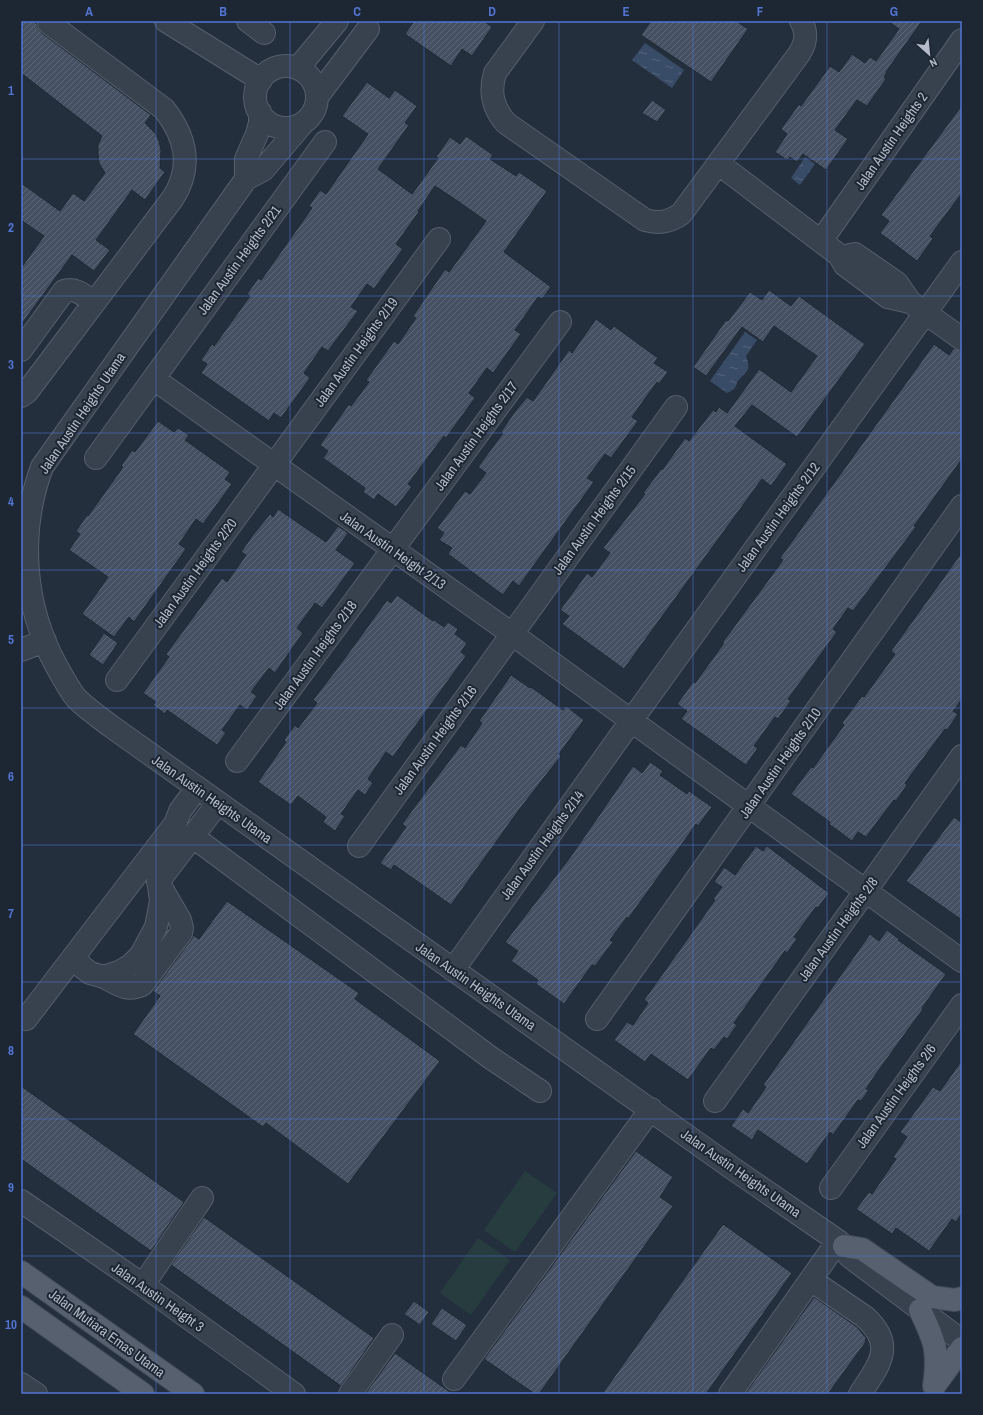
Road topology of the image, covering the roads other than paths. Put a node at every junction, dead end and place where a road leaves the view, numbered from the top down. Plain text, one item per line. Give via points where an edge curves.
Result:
1 (166, 21) edge
2 (179, 21) edge
3 (337, 21) edge
4 (533, 21) edge
5 (802, 21) edge
6 (49, 23) dead end
7 (368, 29) dead end
8 (193, 37) junction
9 (962, 40) edge
10 (298, 68) junction
11 (261, 80) junction
12 (317, 97) junction
13 (260, 112) junction
14 (303, 123) junction
15 (325, 142) dead end
16 (719, 164) junction
17 (246, 179) junction
18 (439, 239) dead end
19 (821, 241) junction
20 (962, 262) edge
21 (94, 303) junction
22 (917, 308) junction
23 (560, 322) dead end
24 (962, 339) edge
25 (21, 350) edge
26 (154, 379) junction
27 (21, 396) edge
28 (676, 407) dead end
29 (96, 458) dead end
30 (274, 465) junction
31 (28, 486) edge
32 (962, 506) edge
33 (392, 550) junction
34 (512, 634) junction
35 (44, 641) junction
36 (21, 650) edge
37 (117, 680) dead end
38 (631, 721) junction
39 (962, 756) edge
40 (237, 761) dead end
41 (197, 788) junction
42 (218, 803) junction
43 (749, 806) junction
44 (192, 836) junction
45 (359, 846) dead end
46 (141, 868) junction
47 (158, 882) junction
48 (866, 891) junction
49 (75, 955) junction
50 (962, 961) edge
51 (454, 970) junction
52 (962, 1005) edge
53 (26, 1019) dead end
54 (597, 1019) dead end
55 (540, 1091) dead end
56 (715, 1101) dead end
57 (651, 1109) junction
58 (830, 1188) dead end
59 (202, 1198) dead end
60 (21, 1201) edge
61 (841, 1244) junction
62 (21, 1272) edge
63 (811, 1280) junction
64 (143, 1285) junction
65 (962, 1298) edge
66 (21, 1307) edge
67 (920, 1310) junction
68 (392, 1335) dead end
69 (962, 1341) edge
70 (962, 1348) edge
71 (454, 1379) dead end
72 (21, 1384) edge
73 (931, 1390) edge
74 (36, 1394) edge
75 (143, 1394) edge
76 (193, 1394) edge
77 (294, 1394) edge
78 (350, 1394) edge
79 (730, 1394) edge
80 (860, 1394) edge

1 - 8 street
2 - 8 street
3 - 10 street
4 - 16 street via 495,73 492,83 494,105 506,123 645,220 654,223 673,220 681,214
5 - 16 street via 806,31 804,48
6 - 21 street via 164,109 176,126 184,147 184,170 177,191
7 - 12 street
8 - 11 street
9 - 19 street, Jalan Austin Heights 2
10 - 11 street via 278,68 266,74
10 - 12 street via 312,80
11 - 13 street via 256,96
12 - 14 street via 316,107
13 - 14 street via 266,120 284,128
13 - 17 street via 257,134 246,159
14 - 17 street, Jalan Austin Heights Utama via 262,170
15 - 26 street, Jalan Austin Heights 2/21
16 - 19 street
17 - 31 street, Jalan Austin Heights Utama
18 - 30 street, Jalan Austin Heights 2/19
19 - 22 street via 839,255 845,265 888,297
20 - 22 street, Jalan Austin Heights 2/12
21 - 25 street via 74,290 64,291
21 - 27 street via 27,392
22 - 24 street
22 - 38 street, Jalan Austin Heights 2/12
23 - 33 street, Jalan Austin Heights 2/17
26 - 29 street, Jalan Austin Heights 2/21
26 - 30 street, Jalan Austin Height 2/13
28 - 34 street, Jalan Austin Heights 2/15
30 - 33 street, Jalan Austin Height 2/13
30 - 37 street, Jalan Austin Heights 2/20
31 - 35 street, Jalan Austin Heights Utama via 30,510 27,571
32 - 43 street, Jalan Austin Heights 2/10
33 - 34 street, Jalan Austin Height 2/13
33 - 40 street, Jalan Austin Heights 2/18
34 - 38 street, Jalan Austin Height 2/13
34 - 45 street, Jalan Austin Heights 2/16
35 - 36 street
35 - 41 street, Jalan Austin Heights Utama via 76,698
38 - 43 street, Jalan Austin Height 2/13
38 - 51 street, Jalan Austin Heights 2/14
39 - 48 street, Jalan Austin Heights 2/8
41 - 42 street, Jalan Austin Heights Utama
41 - 46 street via 180,811 175,824
42 - 44 street
42 - 51 street, Jalan Austin Heights Utama
43 - 48 street, Jalan Austin Height 2/13
43 - 54 street, Jalan Austin Heights 2/10
44 - 47 street
44 - 55 street via 491,1058
46 - 47 street
46 - 49 street
47 - 49 street via 161,901 156,927 141,955 131,965 104,977 90,973 81,966
48 - 50 street, Jalan Austin Height 2/13
48 - 56 street, Jalan Austin Heights 2/8
49 - 53 street
51 - 57 street, Jalan Austin Heights Utama
52 - 58 street, Jalan Austin Heights 2/6
57 - 61 street, Jalan Austin Heights Utama
57 - 71 street
59 - 64 street
60 - 64 street, Jalan Austin Height 3
61 - 63 street
61 - 65 main road via 862,1248 932,1297 954,1300
61 - 67 street, Jalan Austin Heights Utama via 849,1256
62 - 76 main road, Jalan Mutiara Emas Utama
63 - 79 street
63 - 80 street via 865,1317 878,1334 882,1347 879,1366
64 - 77 street, Jalan Austin Height 3
66 - 75 main road, Jalan Mutiara Emas Utama
67 - 69 street, Jalan Austin Heights Utama
67 - 73 main road via 932,1334 935,1348 937,1365
68 - 78 street
70 - 73 main road
72 - 74 street

